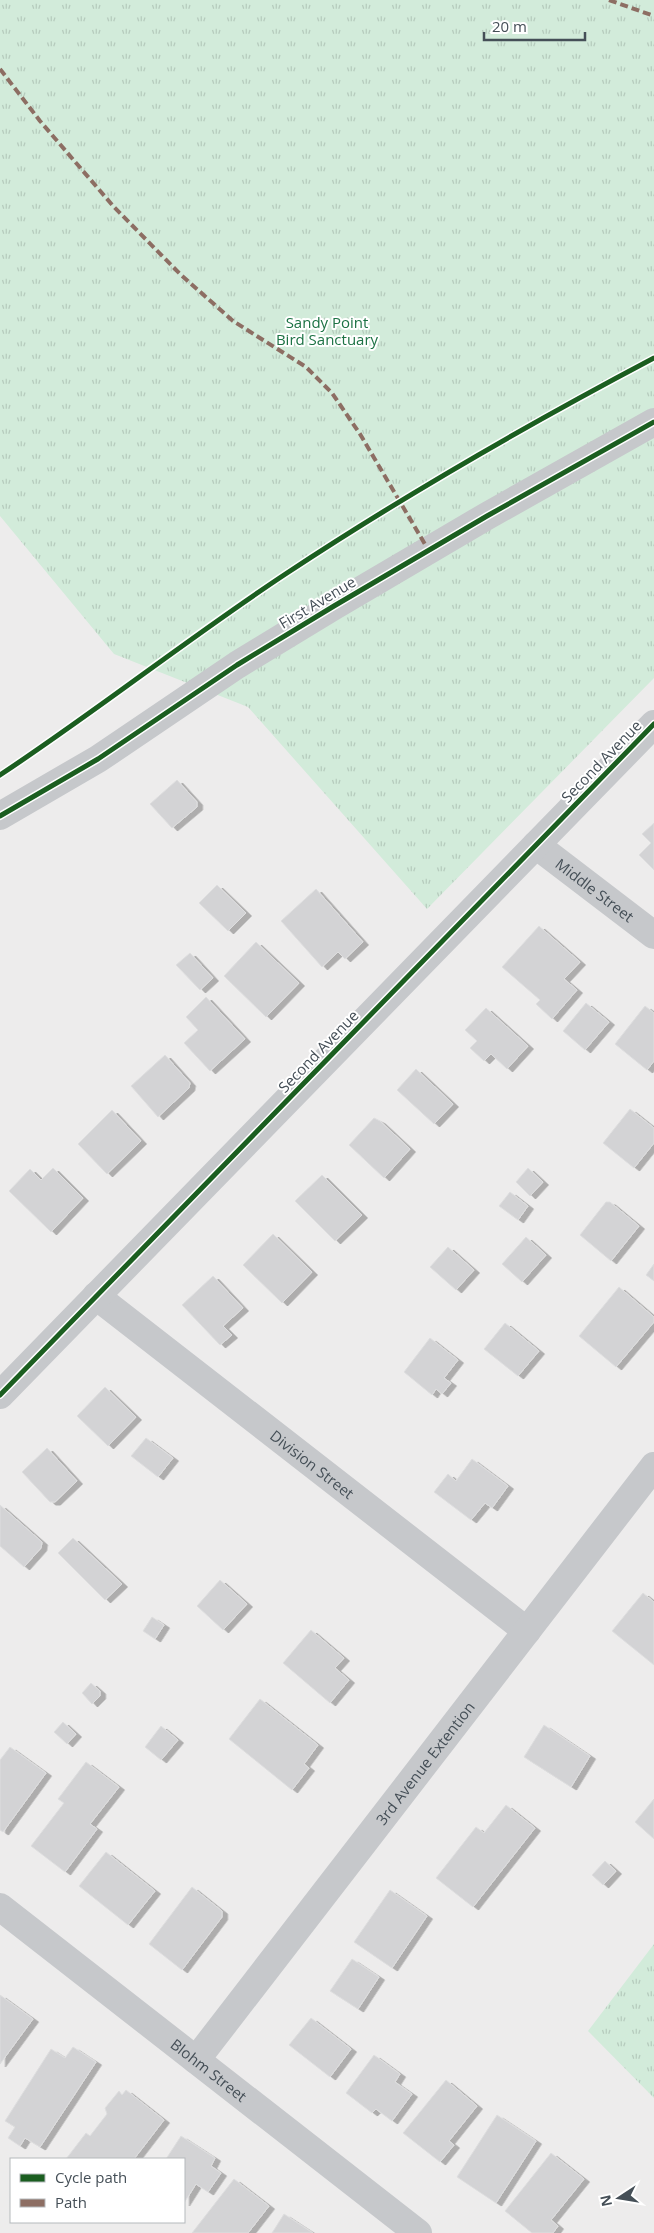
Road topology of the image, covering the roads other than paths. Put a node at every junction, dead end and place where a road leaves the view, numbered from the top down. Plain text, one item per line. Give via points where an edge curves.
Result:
1 (654, 422) edge
2 (654, 724) edge
3 (0, 816) edge
4 (536, 845) junction
5 (654, 934) edge
6 (96, 1296) junction
7 (0, 1395) edge
8 (654, 1466) edge
9 (527, 1632) junction
10 (0, 1907) edge
11 (196, 2060) junction
12 (418, 2233) edge

1 - 3 street, First Avenue via 334,606 238,665 98,759
2 - 4 street, Second Avenue
4 - 5 street, Middle Street
4 - 6 street, Second Avenue
6 - 7 street, Second Avenue
6 - 9 street, Division Street
8 - 9 street, 3rd Avenue Extention
9 - 11 street, 3rd Avenue Extention
10 - 11 street, Blohm Street
11 - 12 street, Blohm Street

